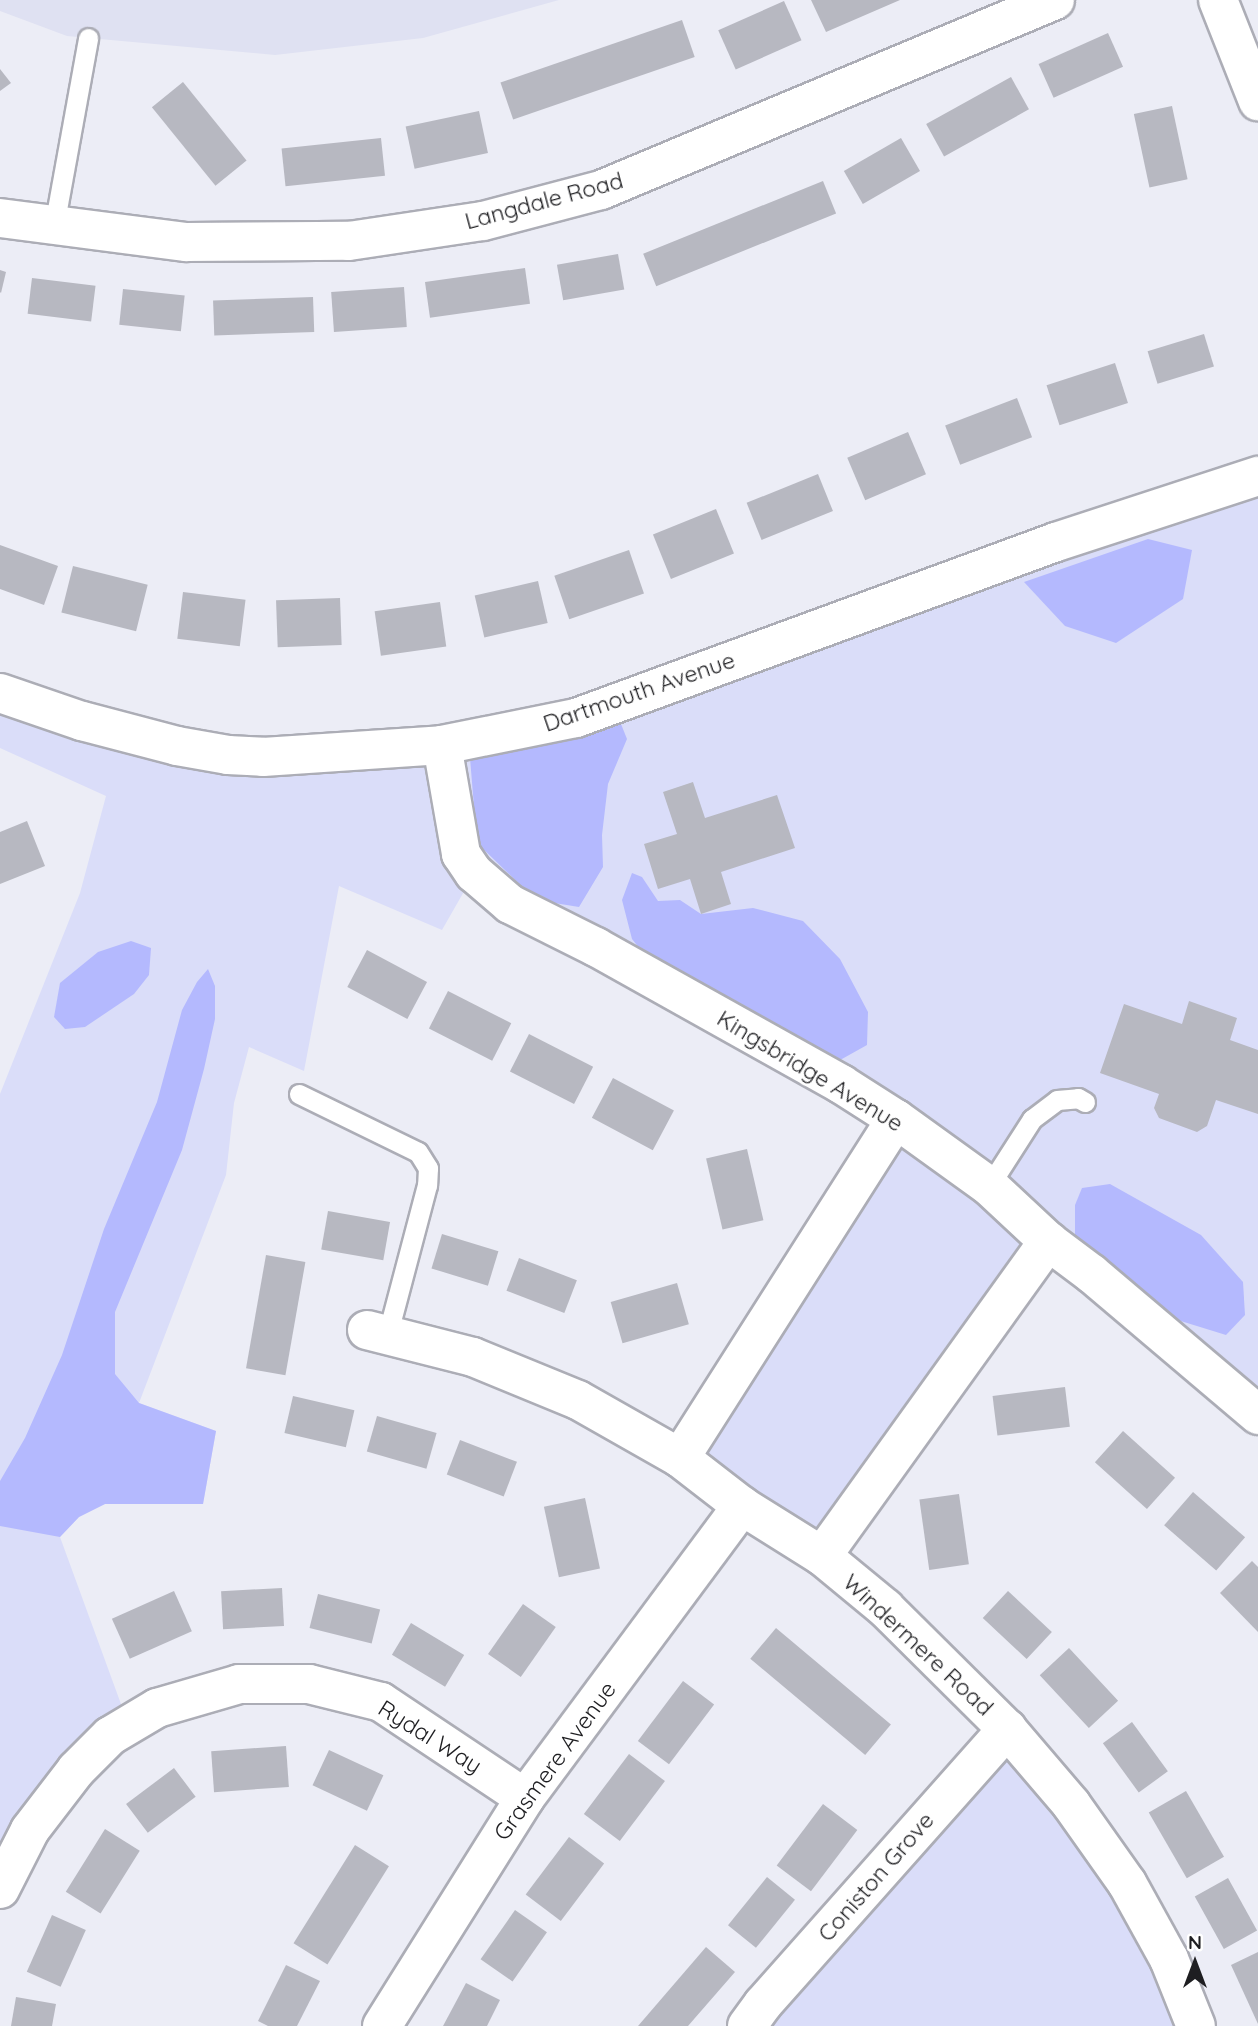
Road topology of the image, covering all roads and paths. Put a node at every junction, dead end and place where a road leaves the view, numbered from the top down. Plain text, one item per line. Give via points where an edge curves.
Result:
1 (1055, 0) edge
2 (1236, 19) edge
3 (88, 38) dead end
4 (1258, 101) edge
5 (0, 218) edge
6 (54, 226) junction
7 (1258, 477) edge
8 (0, 693) edge
9 (442, 746) junction
10 (299, 1094) dead end
11 (1085, 1102) dead end
12 (896, 1119) junction
13 (989, 1186) junction
14 (1048, 1241) junction
15 (378, 1331) joint
16 (1258, 1415) edge
17 (680, 1458) junction
18 (742, 1506) junction
19 (822, 1556) junction
20 (1007, 1729) junction
21 (525, 1798) junction
22 (0, 1889) edge
23 (382, 2026) edge
24 (747, 2026) edge
25 (1196, 2026) edge

1 - 6 street, Langdale Road via 601,190 483,221 349,241 186,243
2 - 4 street
3 - 6 lane
5 - 6 street, Langdale Road
7 - 9 street, Dartmouth Avenue via 1056,542 576,718
8 - 9 street, Dartmouth Avenue via 82,721 228,755
9 - 12 street, Kingsbridge Avenue via 461,854 474,873 510,904 596,947
10 - 15 lane via 418,1152 428,1168 427,1185
11 - 13 lane via 1057,1100 1032,1119
12 - 13 street, Kingsbridge Avenue
12 - 17 street
13 - 14 street, Kingsbridge Avenue
14 - 16 street, Kingsbridge Avenue
14 - 19 street
15 - 17 street, Windermere Road via 473,1357 578,1400
17 - 18 street, Windermere Road
18 - 19 street, Windermere Road
18 - 21 street, Grasmere Avenue
19 - 20 street, Windermere Road via 886,1608
20 - 24 street, Coniston Grove
20 - 25 street, Windermere Road via 1070,1804 1127,1883 1169,1959
21 - 22 street, Rydal Way via 381,1702 309,1684 239,1684 157,1708 110,1736 76,1770 30,1830
21 - 23 street, Grasmere Avenue

